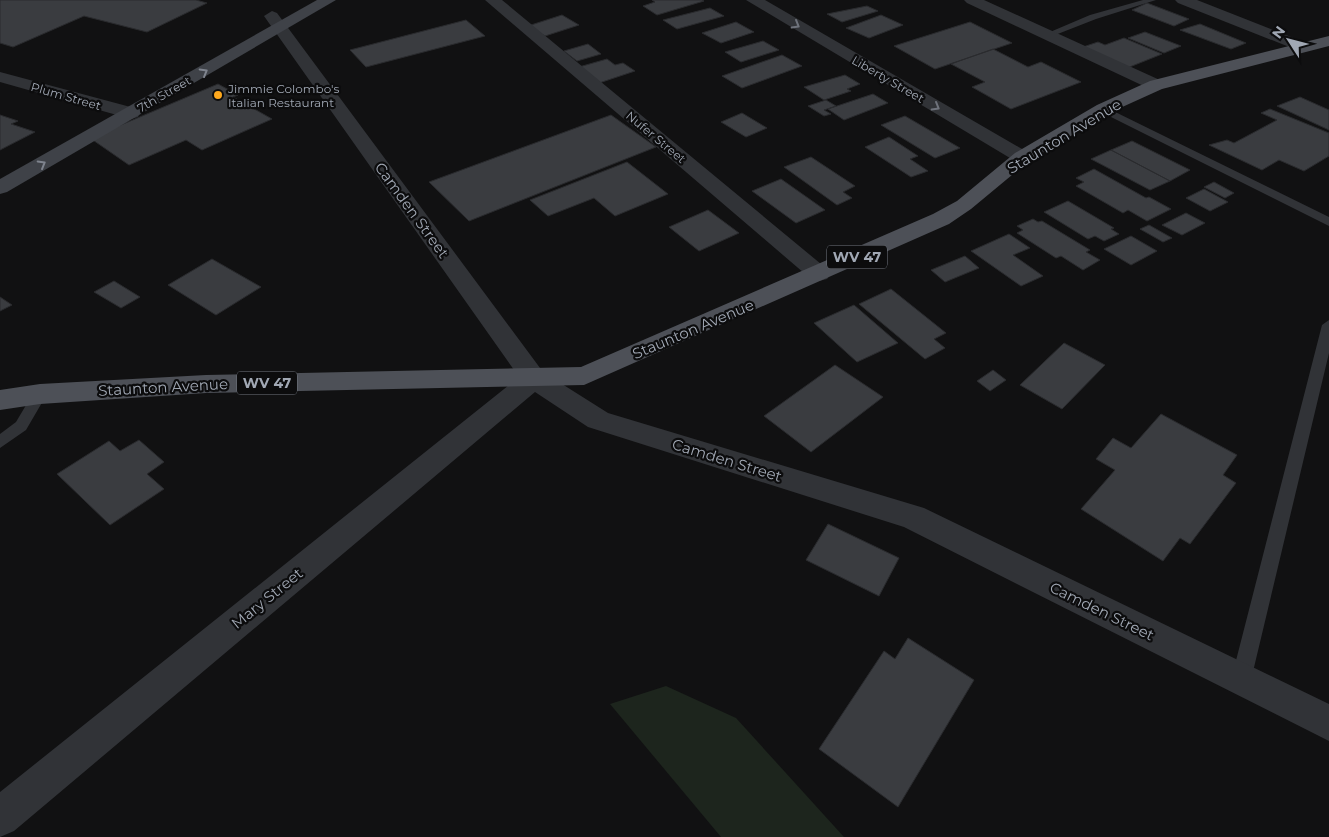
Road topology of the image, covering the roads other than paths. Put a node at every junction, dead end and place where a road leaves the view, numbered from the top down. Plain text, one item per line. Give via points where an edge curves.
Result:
1 (299, 0) edge
2 (328, 0) edge
3 (493, 0) edge
4 (754, 0) edge
5 (972, 0) edge
6 (1152, 0) edge
7 (1183, 0) edge
8 (276, 22) junction
9 (1046, 34) junction
10 (1329, 41) edge
11 (1303, 47) junction
12 (0, 77) edge
13 (1156, 85) junction
14 (111, 108) junction
15 (1103, 109) junction
16 (131, 113) junction
17 (1022, 157) junction
18 (0, 171) edge
19 (0, 188) edge
20 (1329, 222) edge
21 (819, 274) junction
22 (1329, 325) edge
23 (534, 379) junction
24 (40, 394) junction
25 (0, 400) edge
26 (0, 442) edge
27 (1241, 680) junction
28 (1329, 723) edge
29 (0, 817) edge

1 - 8 main road, 7th Street
2 - 8 main road, 7th Street
3 - 21 street, Nufer Street
4 -> 17 street, Liberty Street
5 - 9 street
6 - 9 lane
7 - 11 street
8 - 14 main road, 7th Street
16 -> 8 main road, 7th Street
8 - 23 street, Camden Street
9 - 13 street
10 - 11 main road, Staunton Avenue / WV 47
11 - 13 main road, Staunton Avenue / WV 47
12 - 14 street, Plum Street
13 - 15 main road, Staunton Avenue / WV 47
14 - 16 street, Plum Street
14 - 18 main road, 7th Street
15 - 17 main road, Staunton Avenue / WV 47
15 - 20 lane
19 -> 16 main road, 7th Street
17 - 21 main road, Staunton Avenue / WV 47 via 964,205 941,219
21 - 23 main road, Staunton Avenue / WV 47 via 584,376
22 - 27 lane
23 - 24 main road, Staunton Avenue / WV 47 via 206,384
23 - 27 street, Camden Street via 598,420 913,517
23 - 29 street, Mary Street
24 - 25 main road, Staunton Avenue / WV 47
24 - 26 lane via 21,426
27 - 28 street, Camden Street

